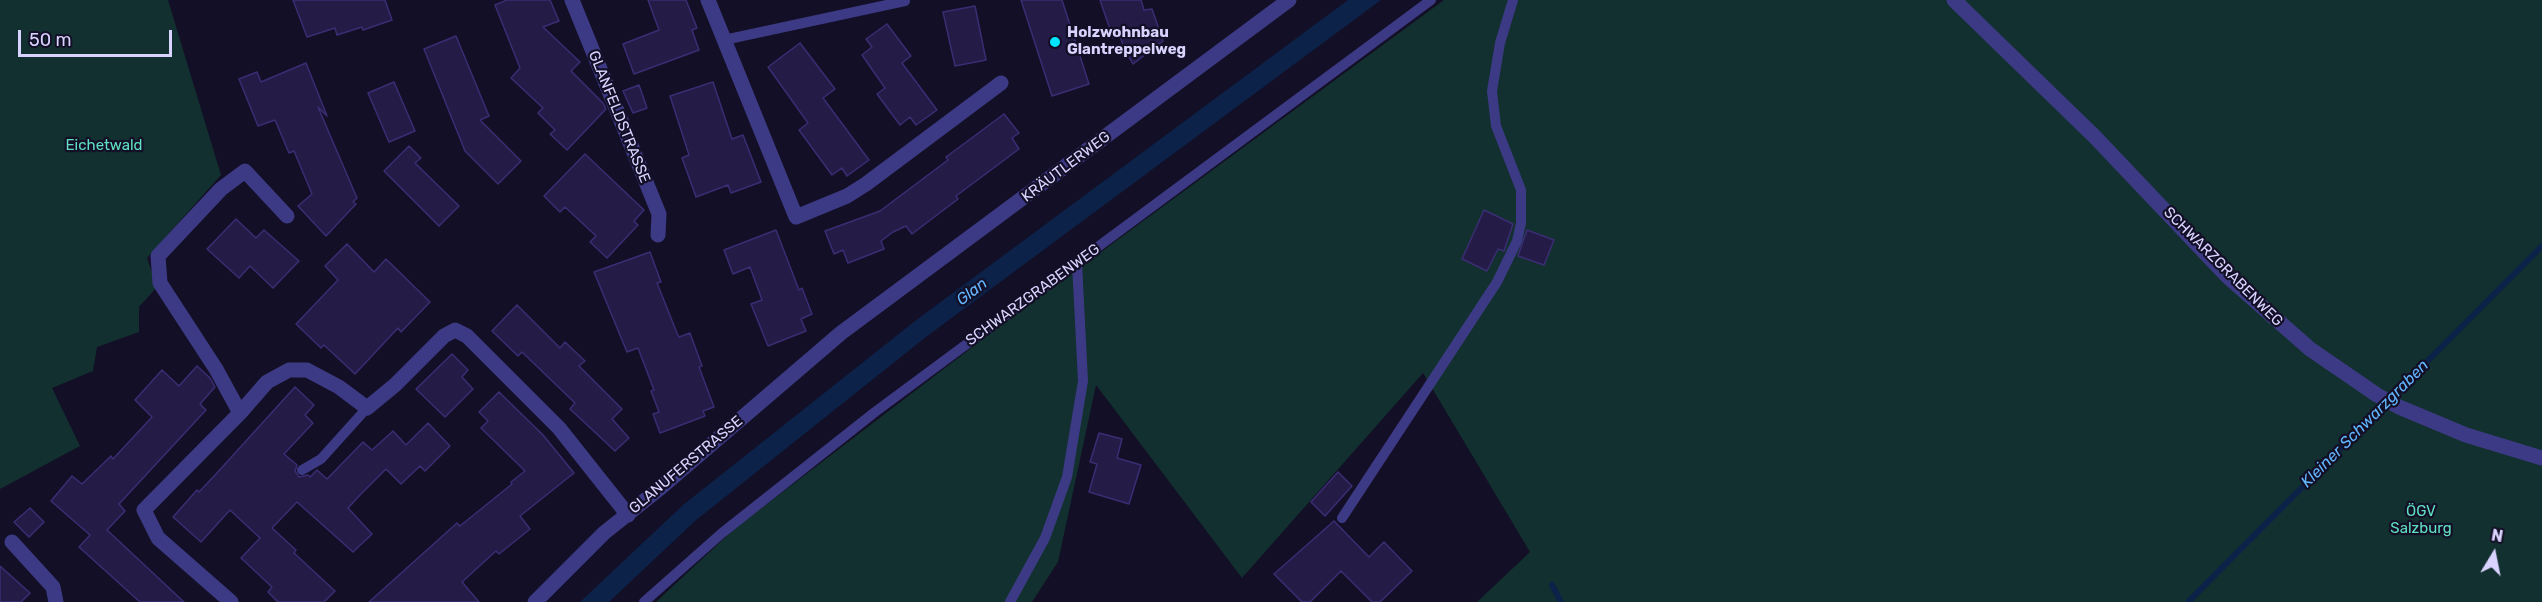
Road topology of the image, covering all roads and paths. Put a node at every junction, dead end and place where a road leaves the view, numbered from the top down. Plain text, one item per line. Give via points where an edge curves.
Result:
1 (572, 0) edge
2 (708, 0) edge
3 (1289, 0) edge
4 (1431, 0) edge
5 (1513, 0) edge
6 (1954, 0) edge
7 (905, 1) edge
8 (724, 40) junction
9 (1001, 83) dead end
10 (287, 216) dead end
11 (658, 235) dead end
12 (1077, 263) junction
13 (841, 333) joint
14 (367, 408) junction
15 (240, 413) junction
16 (2542, 458) edge
17 (302, 470) dead end
18 (628, 515) junction
19 (1342, 518) dead end
20 (12, 542) dead end
21 (56, 602) edge
22 (231, 602) edge
23 (536, 602) edge
24 (645, 602) edge
25 (1010, 602) edge

1 - 11 street, GLANFELDSTRASSE via 659,214
2 - 8 street
3 - 13 street, KRÄUTLERWEG
4 - 12 lane, SCHWARZGRABENWEG
5 - 19 lane via 1492,91 1496,126 1521,190 1517,242 1497,282
6 - 16 street, SCHWARZGRABENWEG via 2096,137 2227,276 2310,349 2399,407 2466,435
7 - 8 lane
8 - 9 street via 796,217 866,184
10 - 15 street via 245,171 221,189 158,256 160,283
12 - 24 lane, SCHWARZGRABENWEG via 866,419 722,533
12 - 25 lane via 1083,381 1069,465 1045,538
13 - 18 street, GLANUFERSTRASSE
14 - 15 street via 307,370 289,370 267,382
14 - 17 lane via 321,459
14 - 18 street via 455,330 467,336 559,428
15 - 22 street via 144,510 158,538
18 - 23 street, GLANUFERSTRASSE via 604,533
20 - 21 street via 53,587

